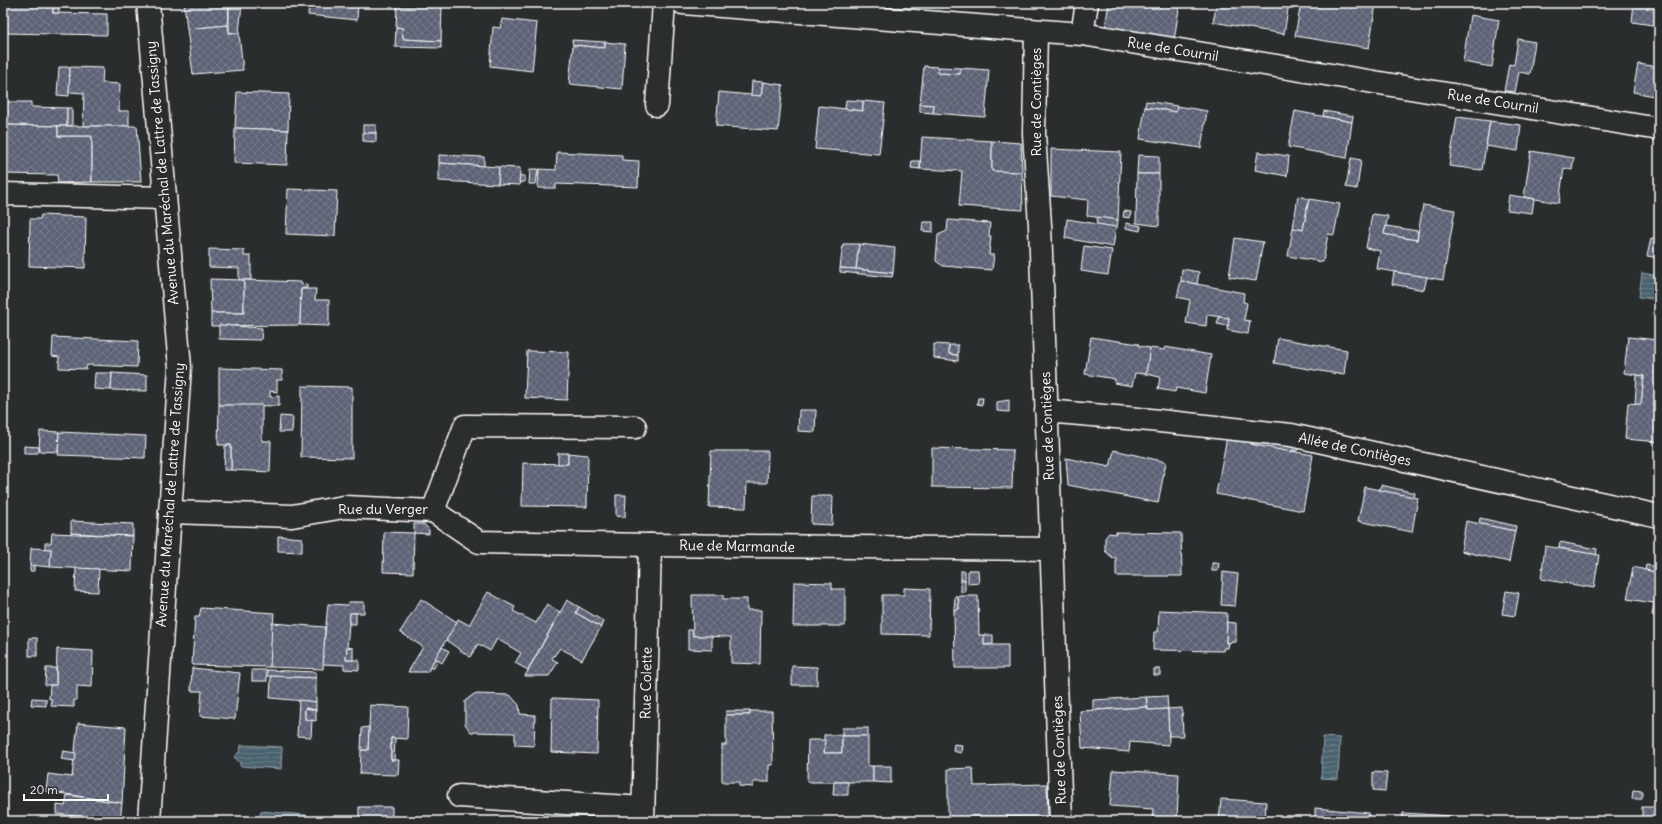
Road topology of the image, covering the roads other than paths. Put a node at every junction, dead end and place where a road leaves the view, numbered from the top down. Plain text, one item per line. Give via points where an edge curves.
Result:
1 (148, 3) edge
2 (664, 3) edge
3 (684, 3) edge
4 (1087, 3) edge
5 (1036, 31) junction
6 (1082, 34) junction
7 (657, 105) dead end
8 (1659, 129) edge
9 (3, 194) edge
10 (165, 198) junction
11 (1046, 411) junction
12 (635, 427) dead end
13 (433, 511) junction
14 (170, 512) junction
15 (1659, 516) edge
16 (650, 546) junction
17 (1051, 549) junction
18 (459, 796) dead end
19 (643, 815) edge
20 (149, 821) edge
21 (1061, 821) edge

1 - 10 street, Avenue du Maréchal de Lattre de Tassigny
2 - 7 street
3 - 5 street, Rue de Cournil
4 - 6 street
5 - 6 street, Rue de Cournil
5 - 11 street, Rue de Contièges via 1034,134 1040,225
6 - 8 street, Rue de Cournil
9 - 10 street
10 - 14 street, Avenue du Maréchal de Lattre de Tassigny via 180,367
11 - 15 street, Allée de Contièges via 1292,435
11 - 17 street, Rue de Contièges
12 - 13 street, Rue du Verger via 465,426
13 - 14 street, Rue du Verger via 344,507 292,516
13 - 16 street, Rue de Marmande via 479,542
14 - 20 street, Avenue du Maréchal de Lattre de Tassigny
16 - 17 street, Rue de Marmande
16 - 19 street, Rue Colette
17 - 21 street, Rue de Contièges
18 - 19 street

